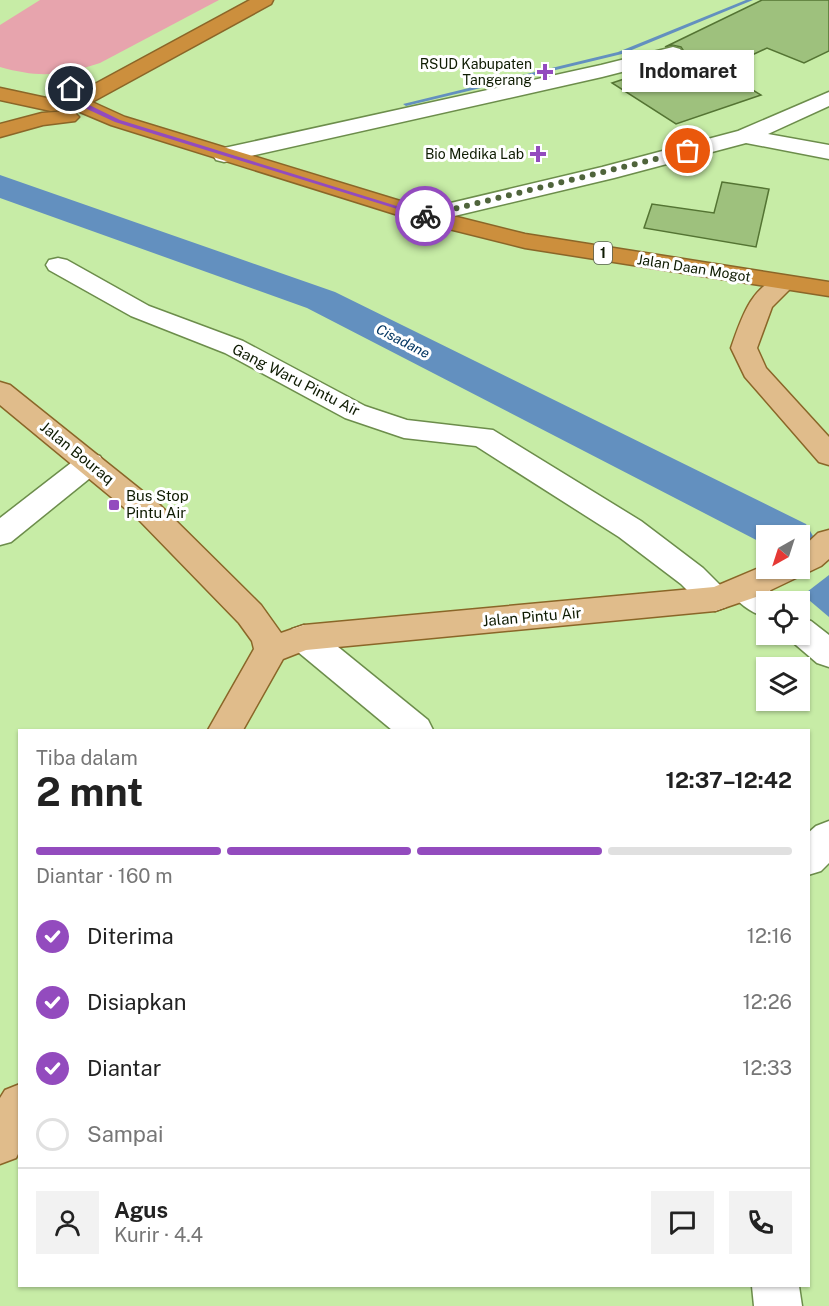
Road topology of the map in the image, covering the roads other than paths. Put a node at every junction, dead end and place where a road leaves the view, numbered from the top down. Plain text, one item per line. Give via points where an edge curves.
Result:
1 (240, 0) edge
2 (264, 0) edge
3 (673, 53) dead end
4 (113, 75) junction
5 (0, 81) edge
6 (0, 94) edge
7 (74, 95) junction
8 (829, 98) edge
9 (117, 121) junction
10 (0, 130) edge
11 (152, 132) junction
12 (746, 136) junction
13 (829, 152) edge
14 (224, 155) junction
15 (425, 216) junction
16 (58, 265) dead end
17 (784, 283) junction
18 (829, 289) edge
19 (0, 391) edge
20 (829, 455) edge
21 (90, 463) junction
22 (0, 534) edge
23 (829, 541) edge
24 (810, 558) edge
25 (766, 586) edge
26 (715, 598) junction
27 (250, 614) junction
28 (304, 638) junction
29 (810, 638) edge
30 (271, 650) junction
31 (829, 654) edge
32 (226, 729) edge
33 (415, 729) edge
34 (829, 837) edge
35 (810, 857) edge
36 (18, 1110) edge
37 (0, 1142) edge
38 (776, 1287) edge
39 (778, 1306) edge

1 - 4 highway
2 - 4 highway
3 - 14 street
4 - 5 highway via 48,85
4 - 7 highway
4 - 11 highway via 126,106
6 - 7 highway, Jalan Daan Mogot / 1 via 61,105
6 - 10 highway via 11,111
7 - 9 highway, Jalan Daan Mogot / 1
8 - 12 street
9 - 10 highway via 65,117
9 - 11 highway, Jalan Daan Mogot / 1
11 - 14 highway, Jalan Daan Mogot / 1
12 - 13 street
12 - 15 street
14 - 15 highway, Jalan Daan Mogot / 1
15 - 17 highway, Jalan Daan Mogot / 1 via 525,241
16 - 26 street, Gang Waru Pintu Air via 140,312 234,347 355,412 404,429 483,437 630,529
17 - 18 highway, Jalan Daan Mogot / 1
17 - 20 main road via 760,304 744,348 754,371
19 - 21 main road, Jalan Bouraq
21 - 22 street
21 - 27 main road, Jalan Bouraq via 150,513
23 - 24 main road
25 - 26 main road, Jalan Pintu Air
26 - 28 main road, Jalan Pintu Air
27 - 28 main road
27 - 30 main road, Jalan Bouraq via 267,637
28 - 30 main road, Jalan Pintu Air
28 - 33 street
29 - 31 street
30 - 32 main road
34 - 35 street
36 - 37 main road
38 - 39 street

